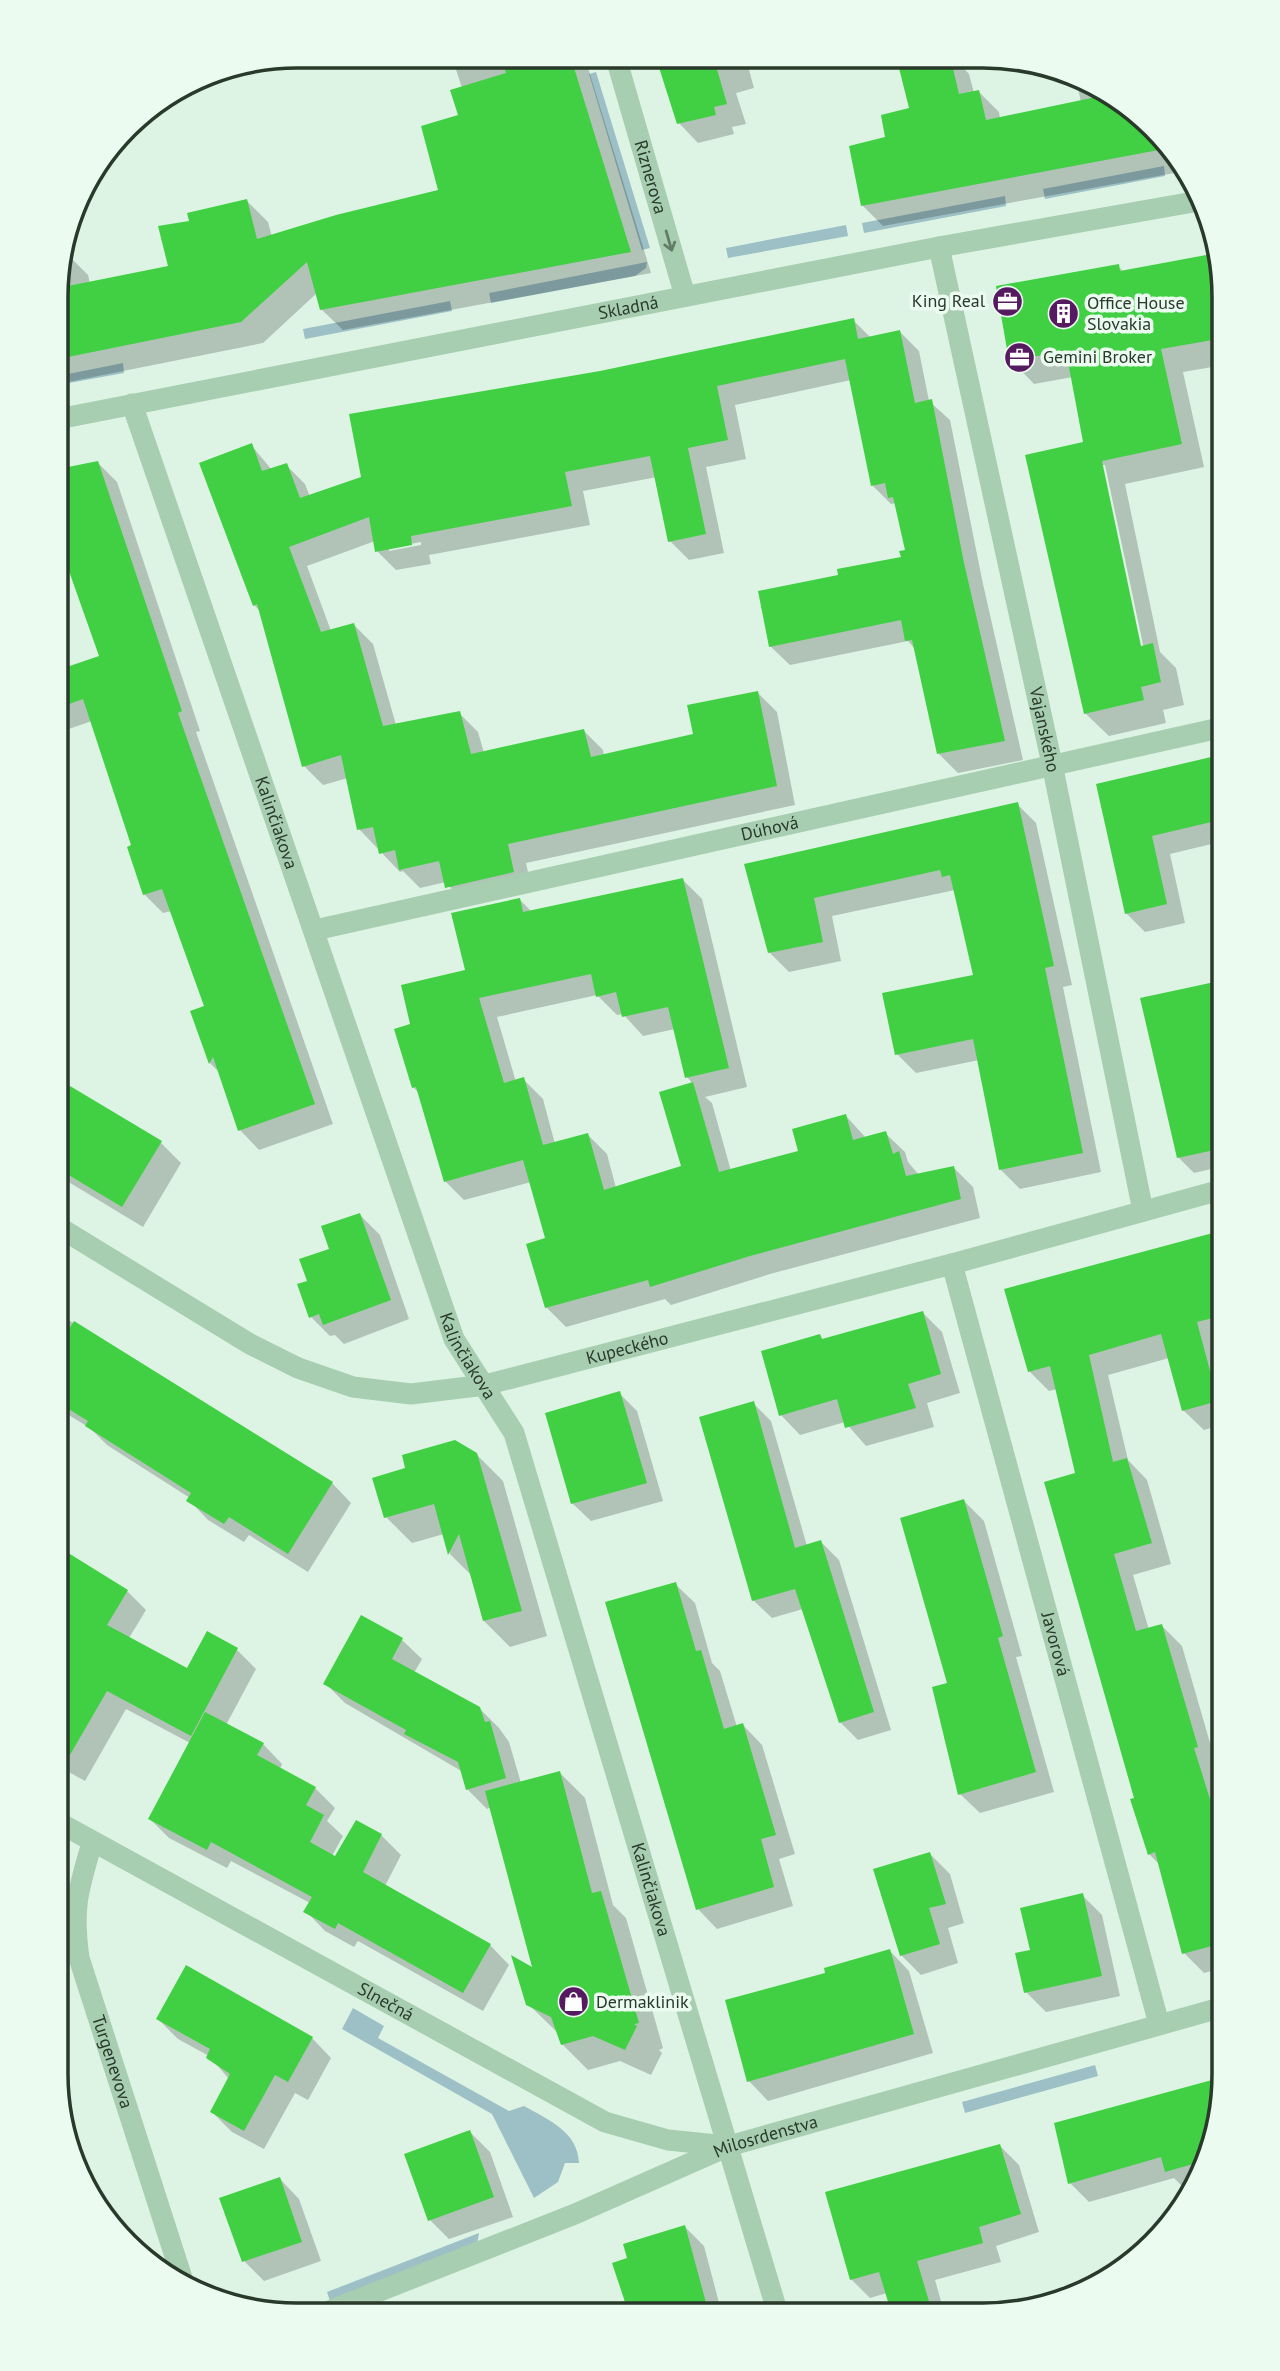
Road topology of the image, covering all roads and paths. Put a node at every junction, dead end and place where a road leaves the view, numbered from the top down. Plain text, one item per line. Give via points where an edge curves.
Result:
1 (619, 69) edge
2 (1191, 202) edge
3 (939, 247) junction
4 (685, 296) junction
5 (132, 404) junction
6 (68, 417) edge
7 (1212, 730) edge
8 (1052, 764) junction
9 (315, 930) junction
10 (1212, 1192) edge
11 (1143, 1211) junction
12 (68, 1233) edge
13 (952, 1264) junction
14 (485, 1385) junction
15 (68, 1828) edge
16 (92, 1843) junction
17 (1211, 2010) edge
18 (1159, 2024) junction
19 (729, 2146) junction
20 (180, 2270) edge
21 (349, 2303) edge
22 (775, 2303) edge

1 -> 4 street, Riznerova
2 - 3 street, Skladná
3 - 4 street, Skladná
3 - 8 street, Vajanského
4 - 5 street, Skladná
5 - 6 street, Skladná
5 - 9 street, Kalinčiakova
7 - 8 street, Dúhová
8 - 9 street, Dúhová
8 - 11 street, Vajanského
9 - 14 street, Kalinčiakova via 454,1339
10 - 11 street, Kupeckého
11 - 13 street, Kupeckého
12 - 14 street, Kupeckého via 250,1344 298,1368 353,1387 411,1394
13 - 14 street, Kupeckého
13 - 18 street, Javorová
14 - 19 street, Kalinčiakova via 514,1433
15 - 16 street, Slnečná
16 - 19 street, Slnečná via 606,2122 668,2140
16 - 20 street, Turgenevova via 76,1897 79,1958
17 - 18 street, Milosrdenstva
18 - 19 street, Milosrdenstva
19 - 21 street, Milosrdenstva via 575,2214
19 - 22 street, Kalinčiakova

